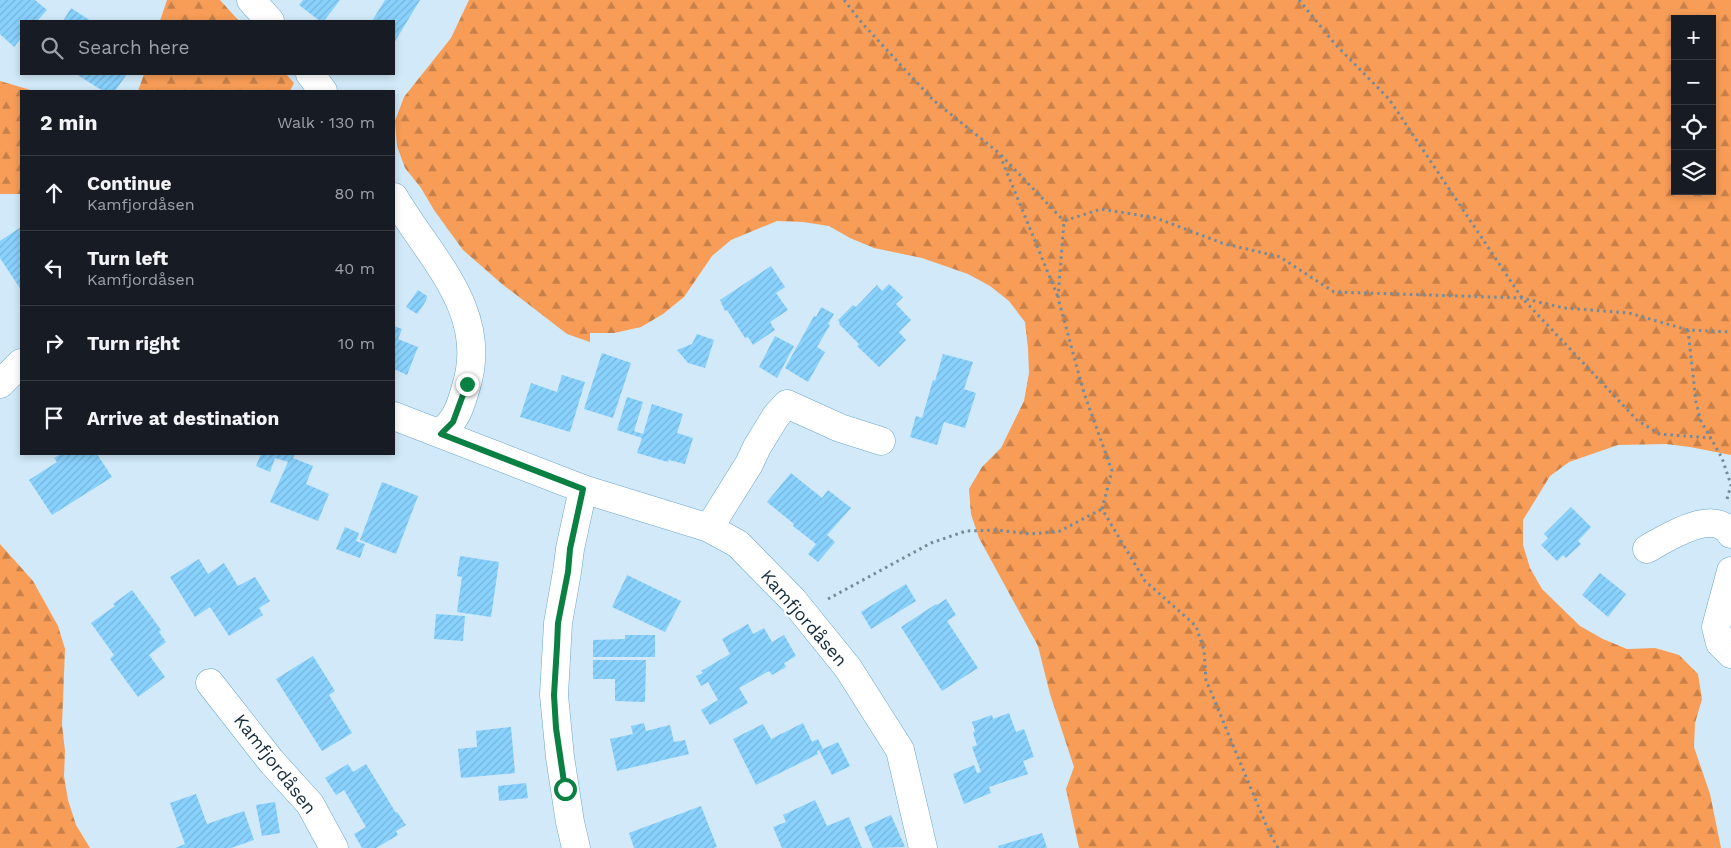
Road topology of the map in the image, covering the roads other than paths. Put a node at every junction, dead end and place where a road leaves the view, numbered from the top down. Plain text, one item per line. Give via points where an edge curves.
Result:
1 (251, 0) edge
2 (269, 20) edge
3 (311, 75) edge
4 (322, 90) edge
5 (395, 198) edge
6 (20, 364) edge
7 (0, 384) edge
8 (395, 416) edge
9 (441, 434) junction
10 (881, 441) dead end
11 (583, 489) junction
12 (709, 528) junction
13 (1725, 529) edge
14 (1647, 549) dead end
15 (1731, 571) edge
16 (1731, 654) edge
17 (210, 683) dead end
18 (334, 848) edge
19 (576, 848) edge
20 (923, 848) edge

1 - 2 street
3 - 4 street
5 - 9 street via 448,277 470,330 471,366 467,384 453,422
6 - 7 street
8 - 9 street, Kamfjordåsen
9 - 11 street, Kamfjordåsen
10 - 12 street via 840,428 787,404 776,416
11 - 12 street, Kamfjordåsen
11 - 19 street via 558,623 554,695 560,757
12 - 20 street, Kamfjordåsen via 738,544 793,600 848,668 900,750
13 - 14 street via 1701,524
15 - 16 street via 1716,627 1720,643
17 - 18 street, Kamfjordåsen via 271,761 310,804

